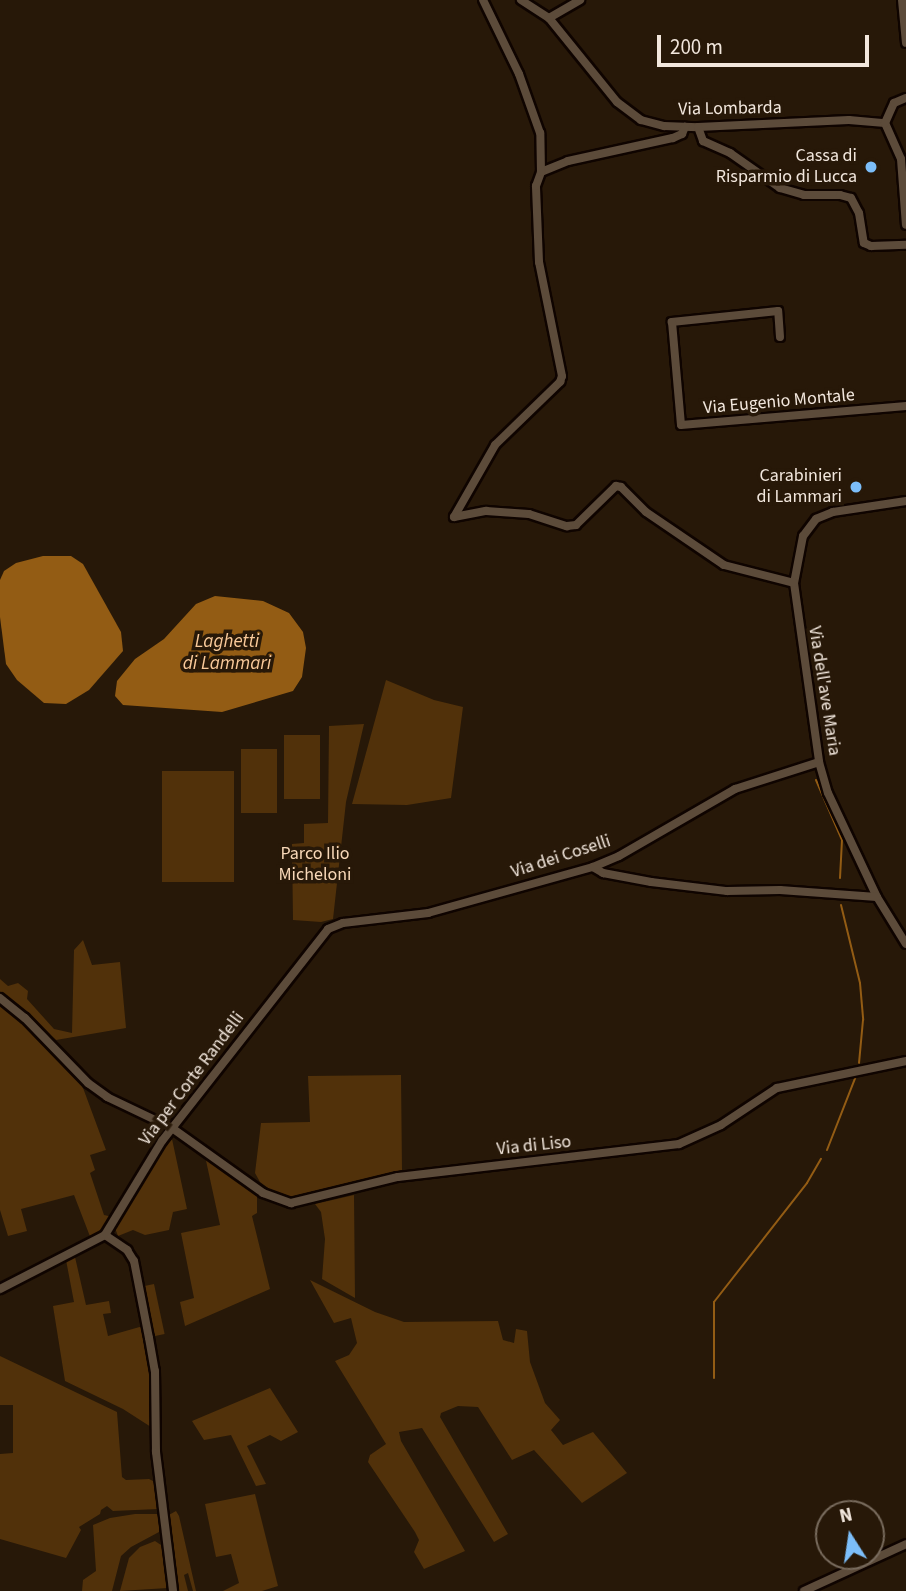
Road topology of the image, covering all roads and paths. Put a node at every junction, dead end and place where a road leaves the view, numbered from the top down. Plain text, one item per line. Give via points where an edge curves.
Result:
1 (483, 0) edge
2 (521, 0) edge
3 (580, 0) edge
4 (902, 0) edge
5 (549, 18) junction
6 (906, 43) edge
7 (906, 98) edge
8 (885, 123) junction
9 (685, 127) junction
10 (698, 127) junction
11 (541, 172) junction
12 (906, 225) edge
13 (906, 245) edge
14 (780, 337) dead end
15 (906, 406) edge
16 (906, 501) edge
17 (794, 583) junction
18 (819, 762) junction
19 (593, 867) junction
20 (877, 897) junction
21 (337, 925) joint
22 (906, 944) edge
23 (0, 998) edge
24 (906, 1061) edge
25 (172, 1128) junction
26 (105, 1235) junction
27 (0, 1289) edge
28 (906, 1544) edge
29 (173, 1591) edge
30 (804, 1591) edge

1 - 11 street via 519,74 540,133
2 - 5 street, Via Lombarda
3 - 5 street
4 - 6 street
5 - 9 street, Via Lombarda via 628,112 641,120
7 - 8 street via 894,103
8 - 10 street, Via Lombarda via 849,120
8 - 12 street via 901,159
9 - 10 street, Via Lombarda
9 - 11 street via 673,138 568,161
10 - 13 street via 703,141 730,153 780,188 804,195 851,198 859,213 864,243
11 - 17 street via 536,186 541,280 562,376 495,445 454,517 486,511 529,514 576,525 616,486 724,565
14 - 15 street, Via Eugenio Montale via 778,311 672,321 681,425
16 - 17 street, Via dell'ave Maria via 833,512 816,519 802,541
17 - 18 street, Via dell'ave Maria
18 - 19 street, Via dei Coselli via 743,785
18 - 20 street, Via dell'ave Maria via 834,810
19 - 20 street via 651,882 727,891
19 - 21 street, Via dei Coselli via 428,913
20 - 22 street, Via dell'ave Maria
21 - 25 street, Via per Corte Randelli via 322,934
23 - 25 street, Via di Liso via 88,1083
24 - 25 street, Via di Liso via 778,1088 721,1125 679,1144 398,1177 291,1203 263,1193
25 - 26 street, Via per Corte Randelli
26 - 27 street
26 - 29 street via 127,1250 134,1261 147,1325
28 - 30 street

